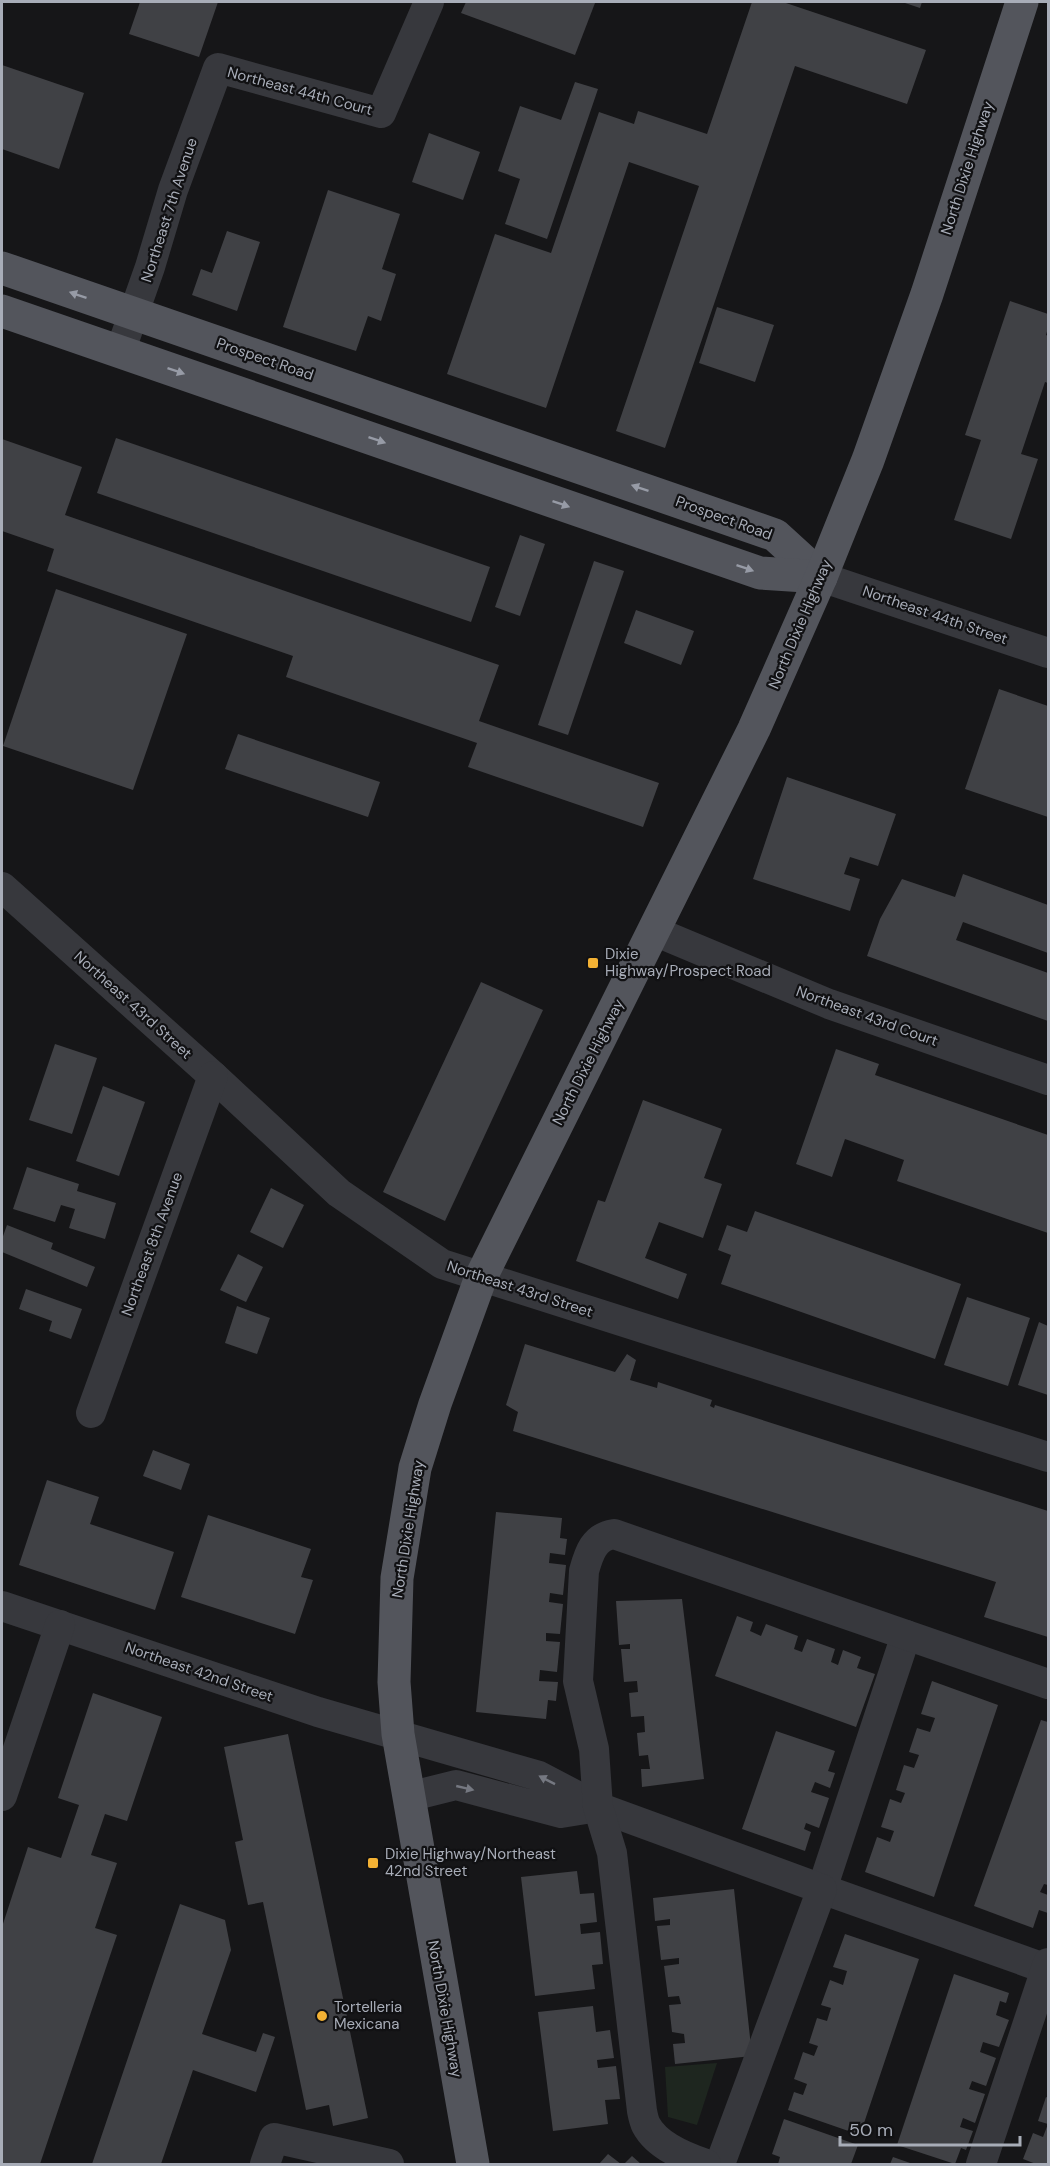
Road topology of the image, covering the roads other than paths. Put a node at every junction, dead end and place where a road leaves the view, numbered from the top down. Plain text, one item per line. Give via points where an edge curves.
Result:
1 (429, 2) edge
2 (1022, 2) edge
3 (218, 69) joint
4 (2, 268) edge
5 (2, 311) edge
6 (134, 314) junction
7 (120, 352) junction
8 (821, 577) junction
9 (1048, 653) edge
10 (2, 887) edge
11 (654, 931) junction
12 (213, 1076) junction
13 (1048, 1080) edge
14 (481, 1277) junction
15 (91, 1413) dead end
16 (1048, 1457) edge
17 (2, 1606) edge
18 (60, 1625) junction
19 (906, 1635) junction
20 (1048, 1684) edge
21 (398, 1734) junction
22 (2, 1796) edge
23 (408, 1797) junction
24 (598, 1807) junction
25 (822, 1889) junction
26 (1048, 1966) edge
27 (270, 2151) edge
28 (389, 2164) edge
29 (473, 2164) edge
30 (705, 2164) edge
31 (720, 2164) edge
32 (981, 2164) edge

1 - 3 street, Northeast 44th Court via 381,113
2 - 8 main road, North Dixie Highway via 927,294
3 - 6 street, Northeast 7th Avenue via 173,190
6 -> 4 main road, Prospect Road
5 - 7 main road
6 - 7 street, Northeast 7th Avenue
8 -> 6 main road, Prospect Road via 775,535
7 -> 8 main road via 760,573
8 - 9 street, Northeast 44th Street
8 - 11 main road, North Dixie Highway via 754,729
10 - 12 street, Northeast 43rd Street
11 - 13 street, Northeast 43rd Court via 829,1004
11 - 14 main road, North Dixie Highway
12 - 14 street, Northeast 43rd Street via 339,1193 441,1264
12 - 15 street, Northeast 8th Avenue
14 - 16 street, Northeast 43rd Street
14 - 21 main road, North Dixie Highway via 415,1468 398,1578 394,1682
17 - 18 street, Northeast 42nd Street
18 - 21 street, Northeast 42nd Street via 318,1712
18 - 22 street
19 - 20 street
19 - 24 street via 614,1534 604,1536 588,1555 584,1571 578,1681 594,1749
19 - 25 street
21 - 23 main road, North Dixie Highway
24 -> 21 street, Northeast 42nd Street via 539,1776
23 -> 24 street via 456,1785 561,1813
23 - 29 main road, North Dixie Highway
24 - 25 street, Northeast 42nd Street
24 - 30 street via 612,1853 646,2126 680,2155
25 - 26 street, Northeast 42nd Street
25 - 31 street
26 - 32 street
27 - 28 street

